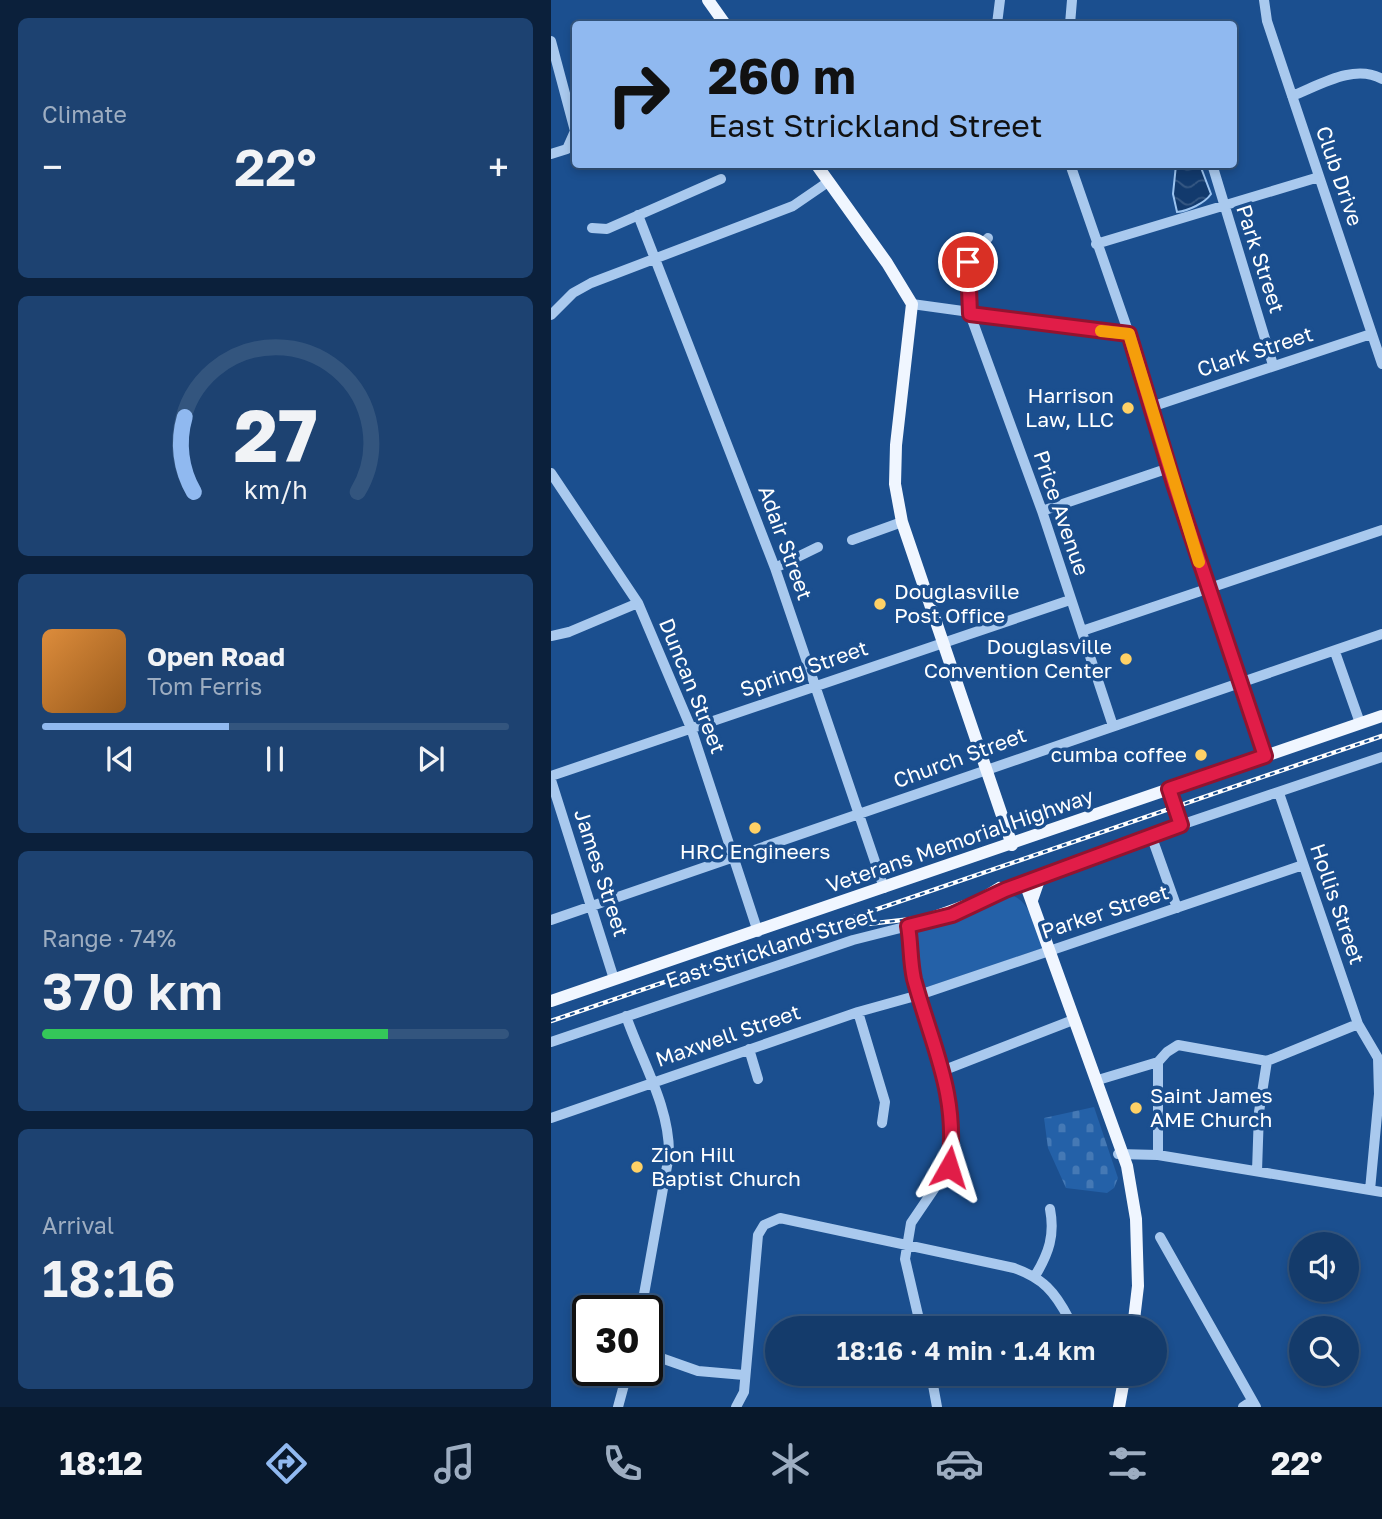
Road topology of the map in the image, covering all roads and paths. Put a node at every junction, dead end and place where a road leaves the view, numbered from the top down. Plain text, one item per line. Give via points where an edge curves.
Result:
1 (709, 0) edge
2 (1000, 0) edge
3 (1072, 0) edge
4 (1264, 0) edge
5 (723, 21) edge
6 (997, 21) edge
7 (1070, 21) edge
8 (551, 41) edge
9 (1382, 79) edge
10 (1292, 96) junction
11 (572, 120) edge
12 (572, 138) edge
13 (551, 155) edge
14 (818, 168) edge
15 (1071, 168) edge
16 (1213, 168) edge
17 (1319, 177) junction
18 (721, 179) dead end
19 (827, 182) junction
20 (1222, 206) junction
21 (638, 215) junction
22 (592, 228) dead end
23 (988, 238) dead end
24 (1096, 244) junction
25 (655, 257) junction
26 (912, 304) junction
27 (970, 314) junction
28 (551, 315) edge
29 (1129, 334) junction
30 (1371, 334) junction
31 (1382, 364) edge
32 (1273, 365) junction
33 (1151, 407) junction
34 (1169, 468) junction
35 (551, 473) edge
36 (1042, 511) junction
37 (902, 523) junction
38 (1382, 530) edge
39 (852, 540) dead end
40 (818, 547) dead end
41 (775, 568) junction
42 (1208, 587) junction
43 (1070, 600) junction
44 (638, 603) junction
45 (1082, 631) junction
46 (1382, 634) edge
47 (551, 636) edge
48 (943, 642) junction
49 (1335, 652) junction
50 (1242, 682) junction
51 (815, 685) junction
52 (1382, 716) edge
53 (1360, 723) junction
54 (1113, 726) junction
55 (691, 728) junction
56 (1265, 756) junction
57 (1382, 757) edge
58 (986, 768) junction
59 (551, 778) edge
60 (1169, 789) junction
61 (1279, 793) junction
62 (859, 814) junction
63 (1181, 825) junction
64 (1151, 835) junction
65 (1012, 845) junction
66 (733, 858) junction
67 (1303, 865) junction
68 (1040, 877) junction
69 (1025, 883) junction
70 (884, 888) junction
71 (1032, 901) junction
72 (591, 907) junction
73 (1177, 908) junction
74 (551, 920) edge
75 (908, 926) junction
76 (758, 932) junction
77 (1049, 950) junction
78 (614, 979) junction
79 (919, 995) junction
80 (551, 1001) edge
81 (858, 1012) junction
82 (626, 1017) junction
83 (1073, 1020) junction
84 (1358, 1024) junction
85 (1079, 1037) junction
86 (551, 1042) edge
87 (749, 1049) junction
88 (1267, 1061) junction
89 (1158, 1062) junction
90 (942, 1071) junction
91 (758, 1079) dead end
92 (1098, 1080) junction
93 (652, 1083) junction
94 (1380, 1094) edge
95 (551, 1118) edge
96 (882, 1123) dead end
97 (1121, 1154) junction
98 (1158, 1155) junction
99 (1257, 1171) junction
100 (1371, 1190) junction
101 (1382, 1192) edge
102 (1050, 1209) dead end
103 (1160, 1237) dead end
104 (908, 1247) junction
105 (1036, 1276) junction
106 (644, 1295) edge
107 (918, 1316) edge
108 (1067, 1316) edge
109 (1134, 1316) edge
110 (663, 1359) edge
111 (744, 1375) junction
112 (624, 1386) edge
113 (933, 1386) edge
114 (1123, 1386) edge
115 (1250, 1405) edge
116 (619, 1407) edge
117 (736, 1407) edge
118 (937, 1407) edge
119 (1119, 1407) edge

1 - 5 main road
2 - 6 street
3 - 7 street
4 - 10 street, Club Drive
8 - 11 street
9 - 10 street via 1361,73
10 - 17 street, Club Drive
12 - 13 street via 567,149
14 - 19 main road
15 - 24 street
16 - 20 street, Park Street
17 - 20 street
17 - 30 street, Club Drive
18 - 21 street
19 - 25 street via 793,206
19 - 26 main road
20 - 24 street
20 - 32 street, Park Street
21 - 22 street via 607,229
21 - 25 street, Adair Street
23 - 27 street, Price Avenue via 968,262
24 - 29 street
25 - 28 street via 573,293
25 - 41 street, Adair Street
26 - 27 street
26 - 37 main road via 896,446 895,484
27 - 29 street
27 - 36 street, Price Avenue
29 - 33 street
30 - 31 street, Club Drive
30 - 32 street, Clark Street
32 - 33 street, Clark Street
33 - 34 street
34 - 36 street
34 - 42 street
35 - 44 street, Duncan Street
36 - 43 street, Price Avenue
37 - 39 street
37 - 48 main road
38 - 42 street
40 - 41 street
41 - 51 street, Adair Street
42 - 45 street
42 - 50 street
43 - 45 street, Price Avenue
43 - 48 street, Spring Street
44 - 47 street
44 - 55 street, Duncan Street
45 - 54 street, Price Avenue
46 - 49 street, Church Street
48 - 51 street, Spring Street
48 - 58 main road
49 - 50 street, Church Street
49 - 53 street
50 - 54 street, Church Street
50 - 56 street
51 - 55 street, Spring Street
51 - 62 street, Adair Street
52 - 53 main road, Veterans Memorial Highway
53 - 56 main road, Veterans Memorial Highway
54 - 58 street, Church Street
55 - 59 street, Spring Street
55 - 66 street, Duncan Street
56 - 60 main road, Veterans Memorial Highway
57 - 61 street, East Strickland Street
58 - 62 street, Church Street
58 - 65 main road
59 - 72 street, James Street
60 - 63 street
60 - 65 main road, Veterans Memorial Highway
61 - 63 street, East Strickland Street
61 - 67 street, Hollis Street
62 - 66 street, Church Street
62 - 70 street, Adair Street
63 - 64 street, East Strickland Street
64 - 68 street, East Strickland Street
64 - 73 street
65 - 70 main road, Veterans Memorial Highway
66 - 72 street, Church Street
66 - 76 street, Duncan Street
67 - 73 street, Parker Street
67 - 84 street, Hollis Street
68 - 69 street, East Strickland Street
68 - 71 main road
69 - 71 main road
69 - 75 street, East Strickland Street via 952,915
70 - 76 main road, Veterans Memorial Highway
71 - 77 main road
72 - 74 street, Church Street
72 - 78 street, James Street
73 - 77 street, Parker Street
75 - 79 street via 911,968
75 - 82 street, East Strickland Street via 853,940
76 - 78 main road, Veterans Memorial Highway
77 - 79 street, Parker Street
77 - 83 main road
78 - 80 main road, Veterans Memorial Highway
79 - 81 street, Maxwell Street
79 - 90 street
81 - 87 street, Maxwell Street
81 - 96 street via 885,1102
82 - 86 street, East Strickland Street
82 - 93 street
83 - 85 main road
83 - 90 street
84 - 88 street
84 - 94 street, Hollis Street via 1378,1058
85 - 92 main road
85 - 97 main road
87 - 91 street
87 - 93 street, Maxwell Street
88 - 89 street via 1179,1045
88 - 99 street
89 - 92 street
89 - 98 street
90 - 104 street via 952,1113 949,1167 911,1223
92 - 97 main road
93 - 95 street, Maxwell Street
93 - 106 street via 670,1135
94 - 100 street, Hollis Street
97 - 98 street
97 - 109 main road via 1134,1206 1138,1286
98 - 99 street
99 - 100 street
100 - 101 street
102 - 105 street via 1049,1251
103 - 115 street
104 - 105 street
104 - 107 street via 907,1274
104 - 111 street via 829,1227 774,1219 764,1225 758,1235
105 - 108 street via 1055,1293
110 - 111 street via 697,1371
111 - 117 street via 744,1392
112 - 116 street
113 - 118 street
114 - 119 main road

